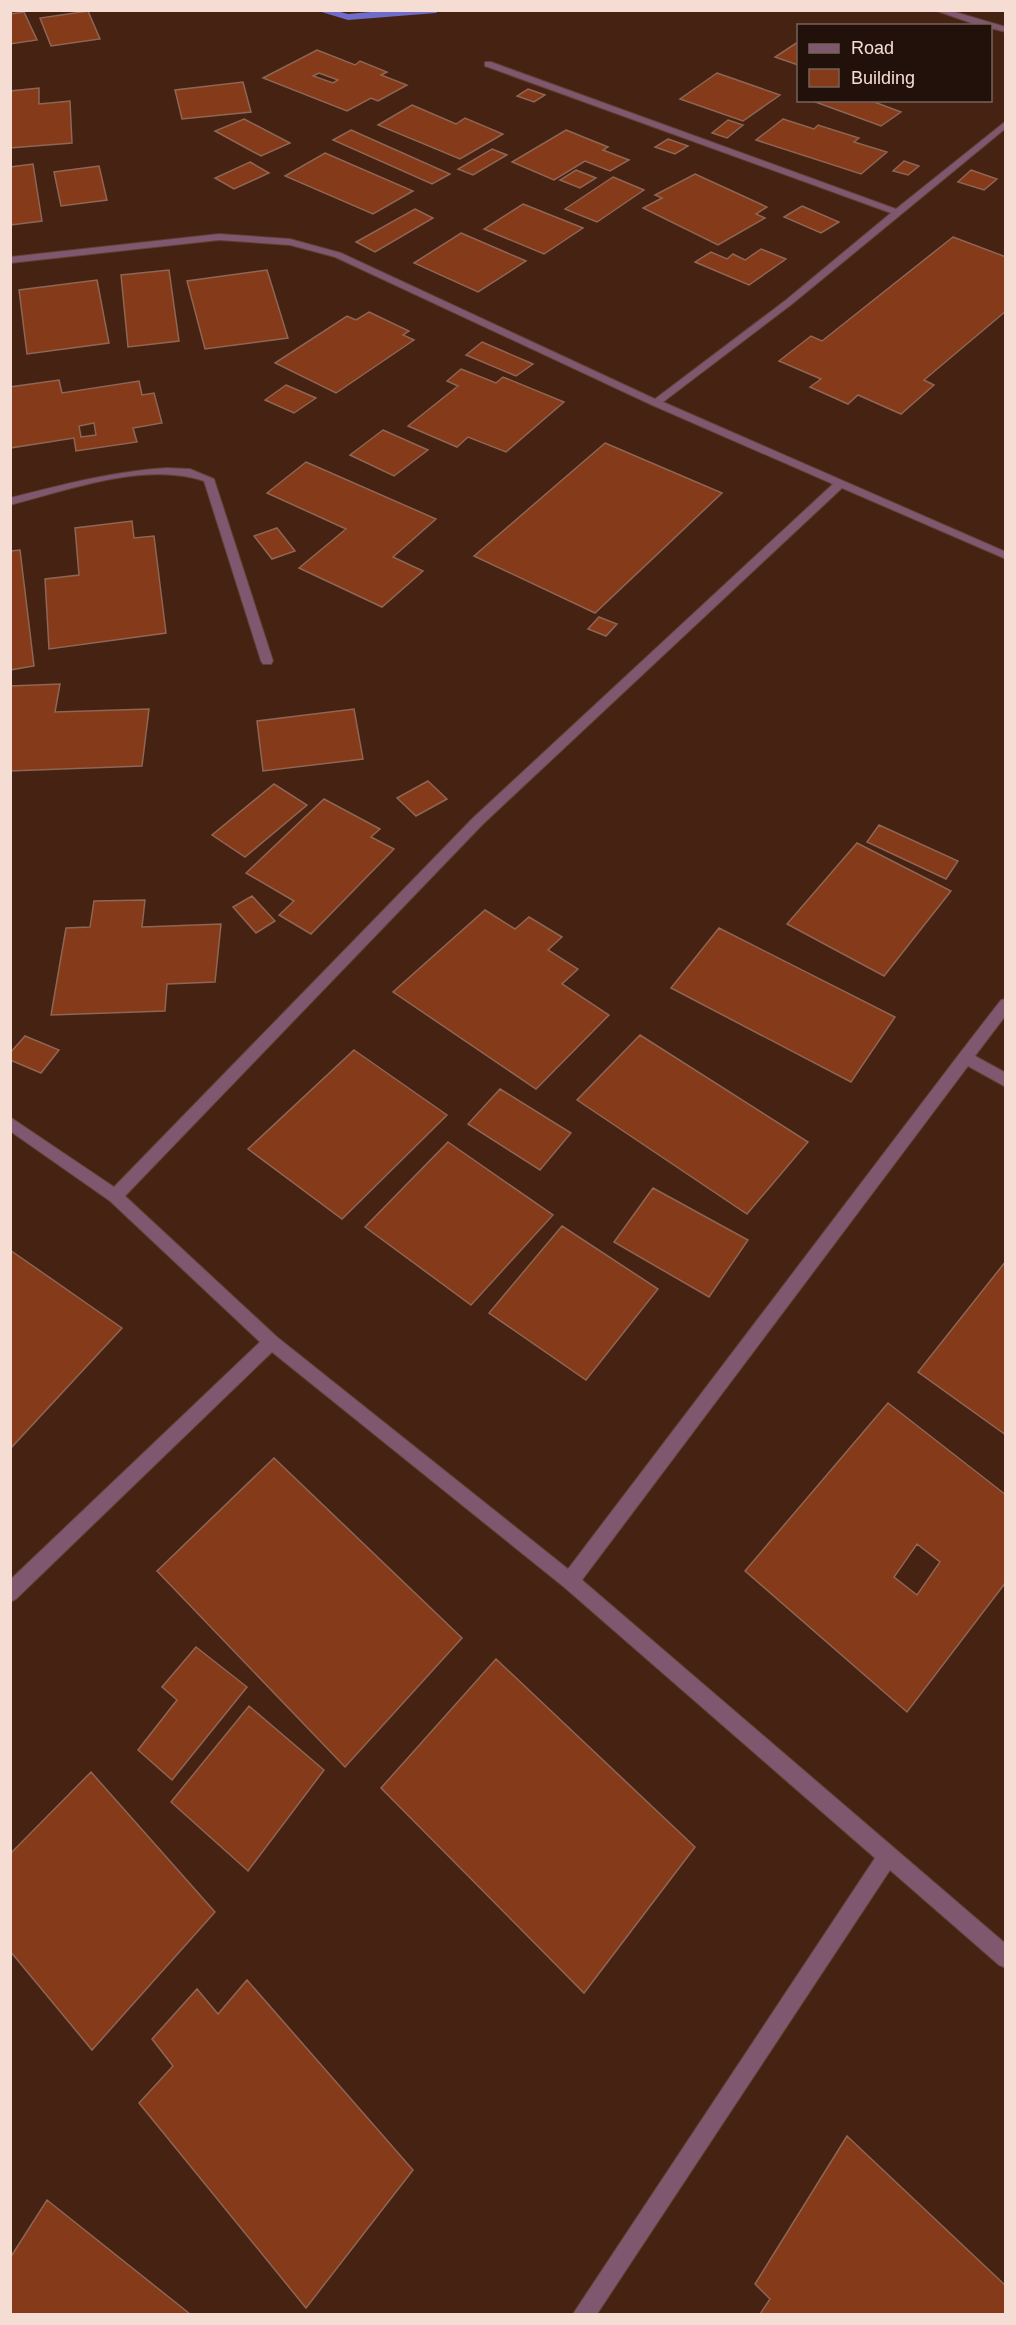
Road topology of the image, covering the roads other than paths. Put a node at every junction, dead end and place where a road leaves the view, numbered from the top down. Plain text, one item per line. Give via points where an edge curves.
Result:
1 (938, 10) edge
2 (984, 24) edge
3 (488, 64) dead end
4 (1005, 123) edge
5 (898, 213) junction
6 (10, 260) edge
7 (656, 403) junction
8 (842, 483) junction
9 (10, 502) edge
10 (1005, 556) edge
11 (267, 661) dead end
12 (1005, 1004) edge
13 (965, 1057) junction
14 (1005, 1081) edge
15 (10, 1123) edge
16 (115, 1196) junction
17 (272, 1342) junction
18 (570, 1581) junction
19 (10, 1593) edge
20 (888, 1856) junction
21 (1005, 1958) edge
22 (584, 2314) edge

1 - 2 street
3 - 5 street
4 - 5 street
5 - 7 street
6 - 7 street via 219,237 290,242 338,255
7 - 8 street
8 - 10 street
8 - 16 street via 478,821
9 - 11 street via 143,471 183,470 209,479
12 - 13 street
13 - 14 street
13 - 18 street
15 - 16 street
16 - 17 street
17 - 18 street
17 - 19 street
18 - 20 street
20 - 21 street
20 - 22 street

